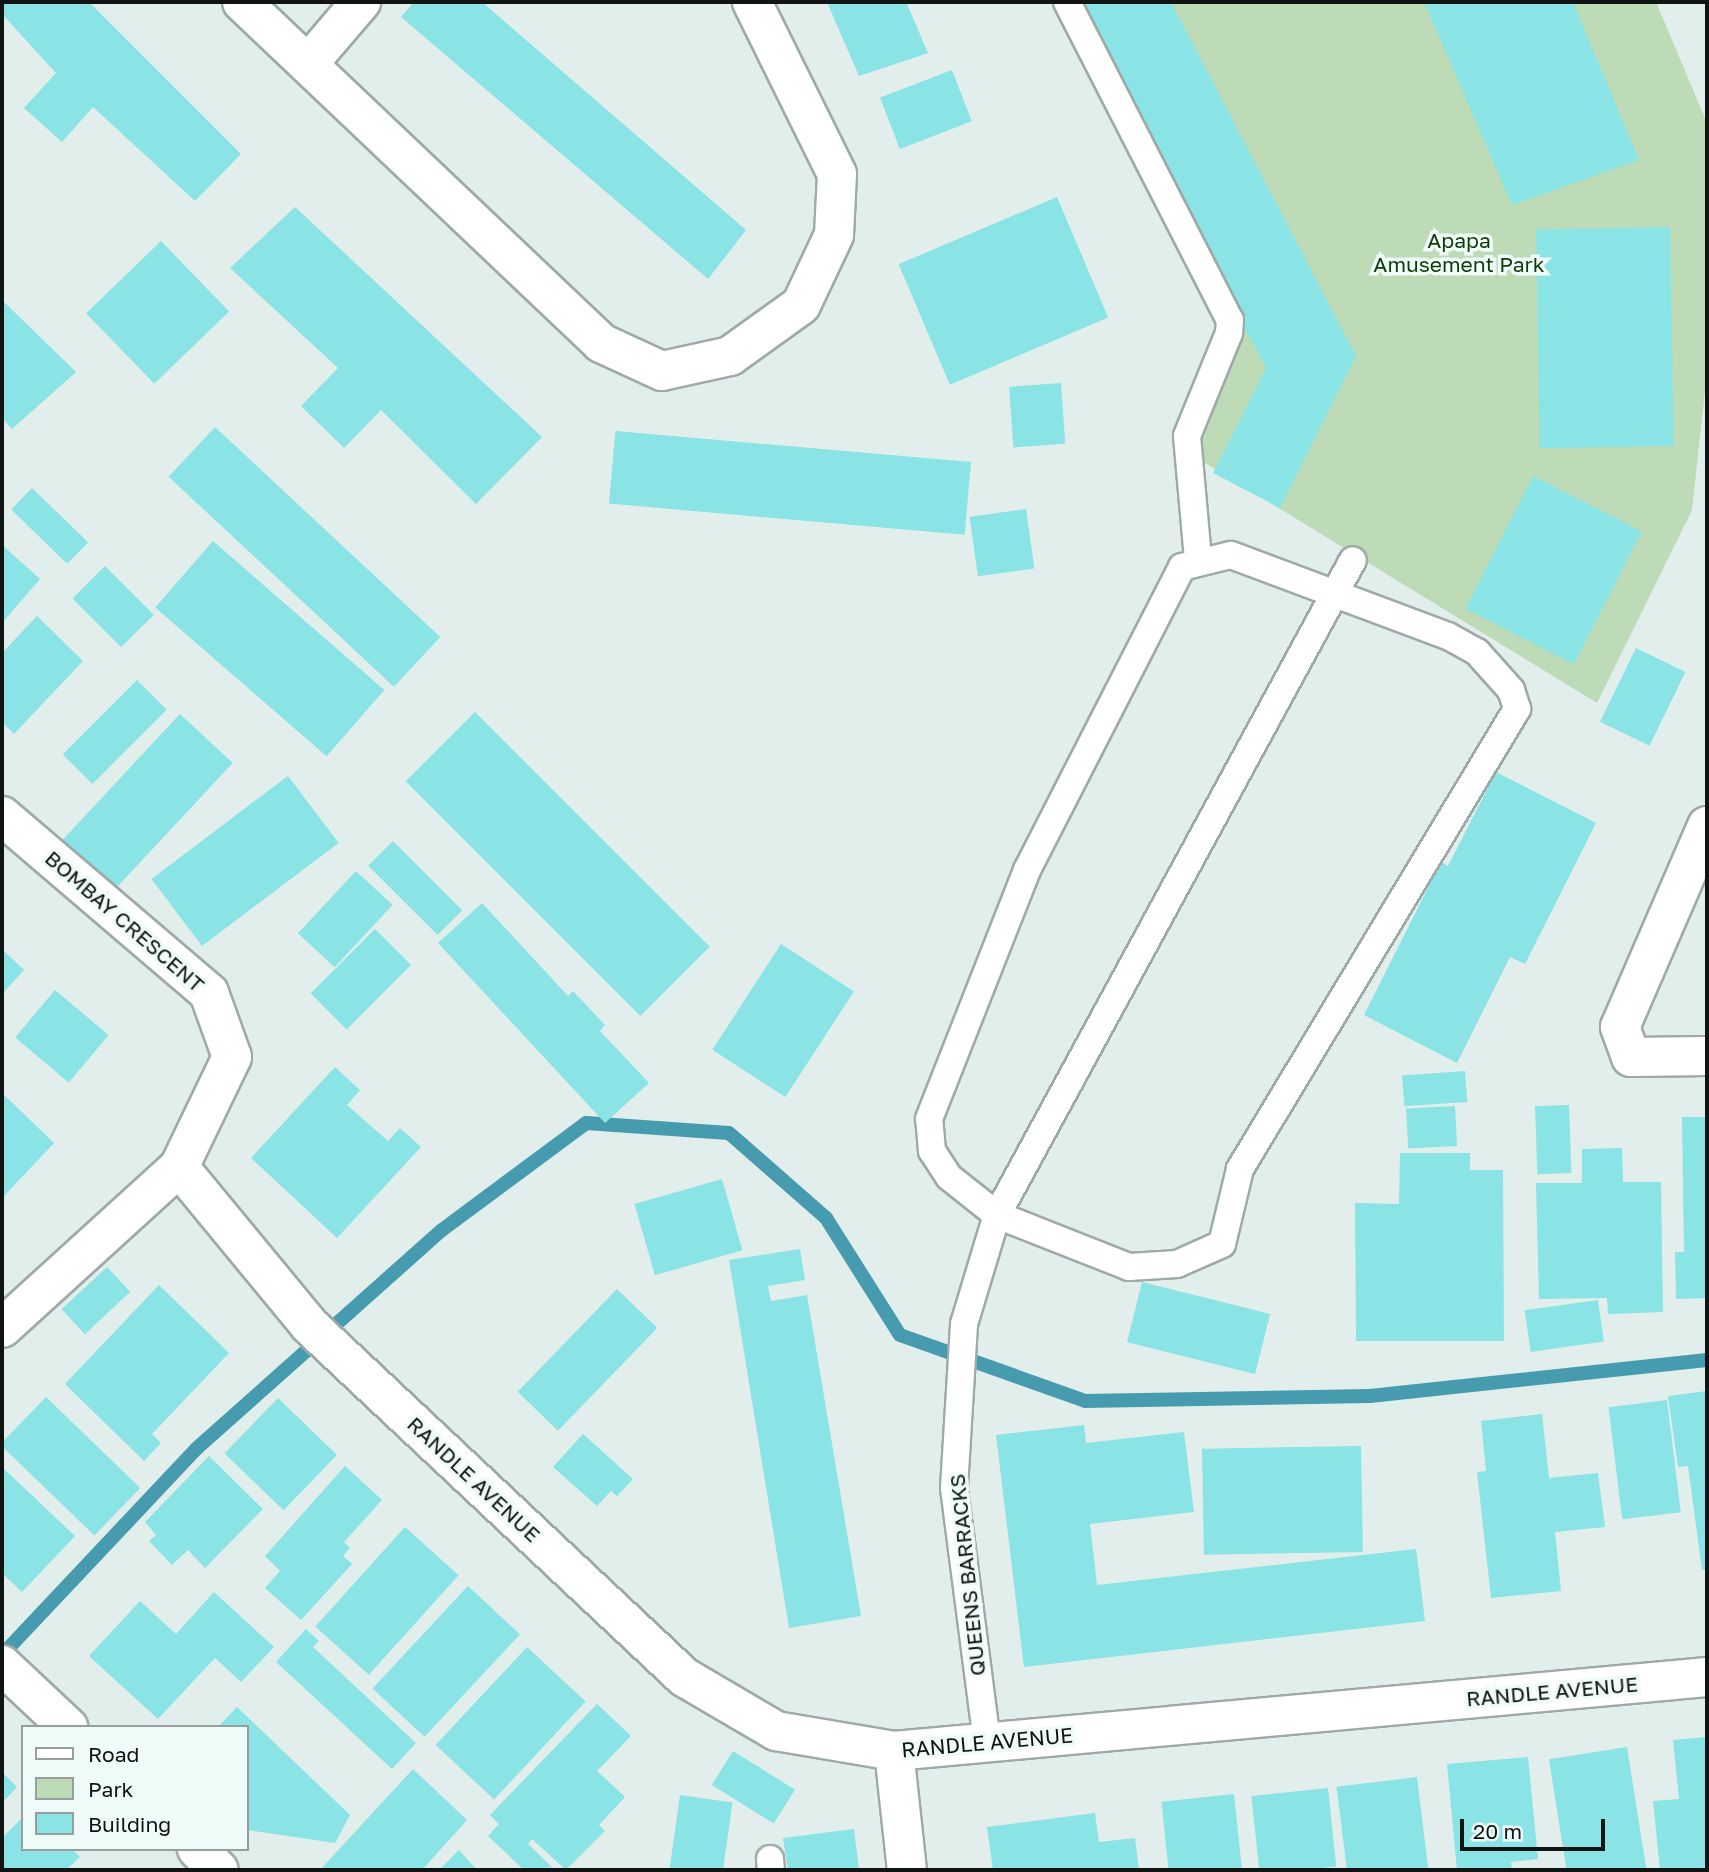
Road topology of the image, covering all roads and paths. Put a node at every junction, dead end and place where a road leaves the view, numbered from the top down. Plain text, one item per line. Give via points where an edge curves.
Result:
1 (242, 2) edge
2 (361, 2) edge
3 (752, 2) edge
4 (1067, 2) edge
5 (308, 64) junction
6 (1198, 560) junction
7 (1353, 560) dead end
8 (1336, 596) junction
9 (2, 816) edge
10 (1707, 826) edge
11 (1707, 1056) edge
12 (179, 1167) junction
13 (997, 1216) junction
14 (2, 1328) edge
15 (2, 1665) edge
16 (1707, 1677) edge
17 (66, 1725) edge
18 (986, 1742) junction
19 (894, 1751) junction
20 (199, 1851) edge
21 (219, 1870) edge
22 (907, 1870) edge

1 - 5 street
2 - 5 street
3 - 5 street via 837,174 834,235 801,305 730,356 662,371 601,343
4 - 6 lane via 1230,320 1229,333 1187,436
6 - 8 lane via 1231,555
6 - 13 lane via 1182,567 1027,870 929,1119 932,1151 949,1177
7 - 8 lane, QUEENS BARRACKS
8 - 13 lane, QUEENS BARRACKS
8 - 13 lane via 1448,636 1477,652 1511,690 1517,709 1240,1169 1222,1244 1177,1264 1129,1267
9 - 12 street, BOMBAY CRESCENT via 209,993 232,1057
10 - 11 street via 1620,1027 1631,1057
12 - 14 street, BOMBAY CRESCENT
12 - 19 street, RANDLE AVENUE via 310,1326 684,1677 776,1731
13 - 18 lane, QUEENS BARRACKS via 964,1324 954,1488
15 - 17 street
16 - 18 street, RANDLE AVENUE
18 - 19 street, RANDLE AVENUE
19 - 22 street
20 - 21 street

